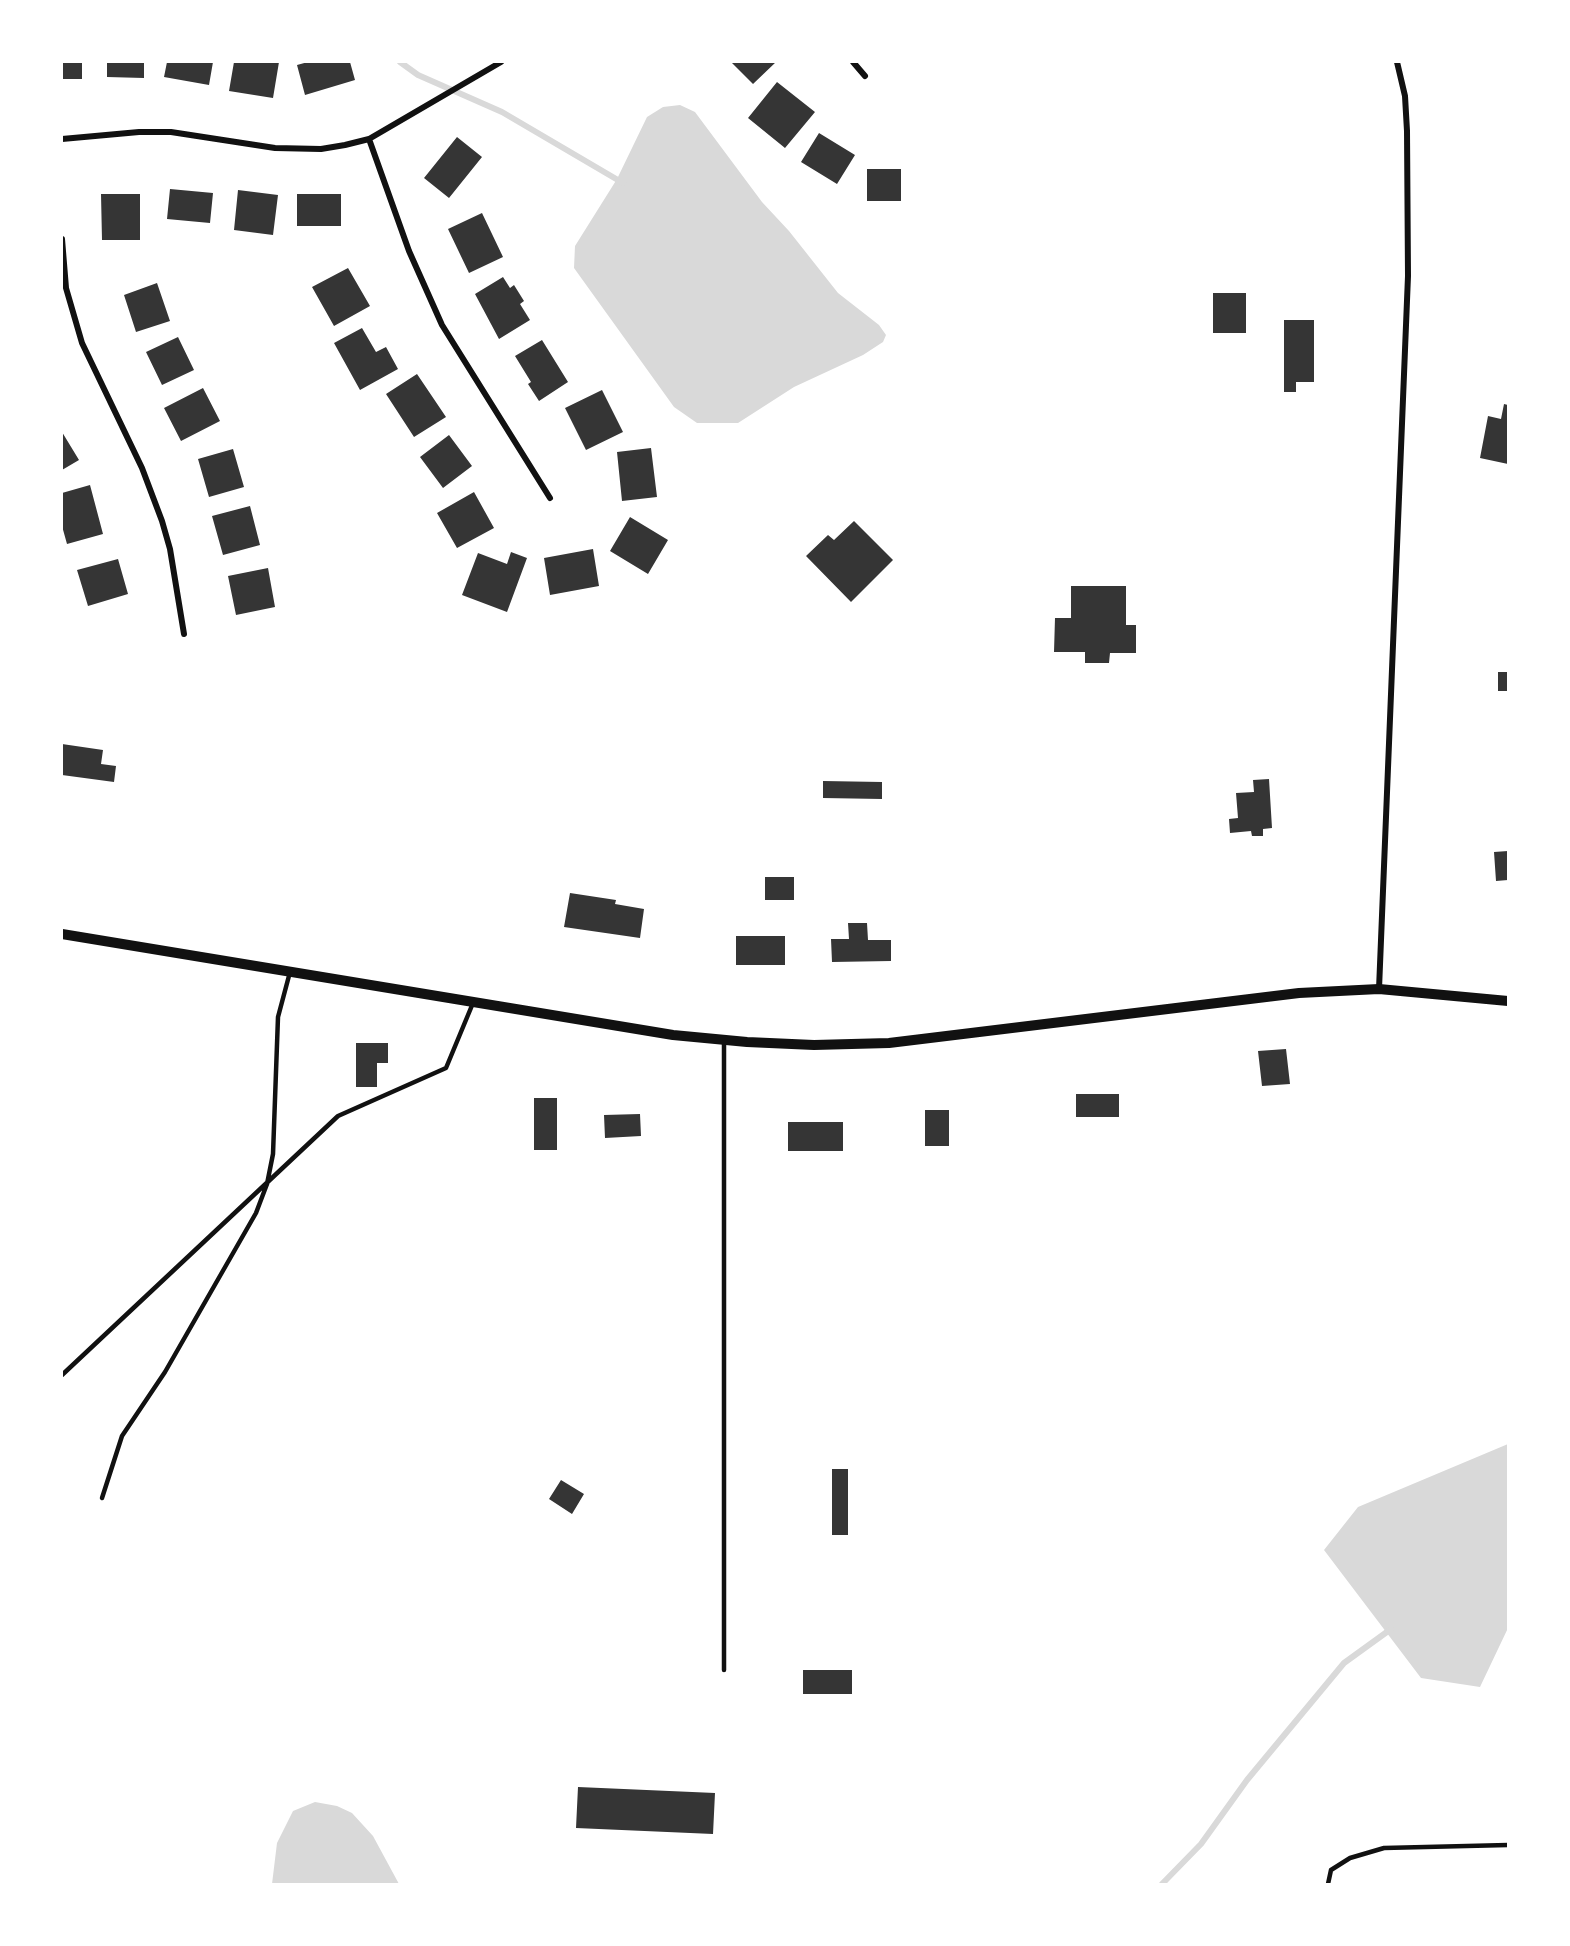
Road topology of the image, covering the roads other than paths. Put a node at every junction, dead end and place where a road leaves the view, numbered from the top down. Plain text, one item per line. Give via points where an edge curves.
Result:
1 (501, 62) edge
2 (853, 62) edge
3 (1397, 62) edge
4 (865, 76) dead end
5 (62, 139) edge
6 (369, 140) junction
7 (62, 239) edge
8 (550, 498) dead end
9 (184, 634) dead end
10 (62, 934) edge
11 (290, 972) junction
12 (1379, 989) junction
13 (1509, 1001) edge
14 (473, 1004) junction
15 (724, 1040) junction
16 (267, 1184) junction
17 (62, 1375) edge
18 (102, 1498) dead end
19 (724, 1670) dead end
20 (1509, 1845) edge
21 (1328, 1884) edge

1 - 6 street
2 - 4 street
3 - 12 street via 1405,96 1408,276
5 - 6 street via 171,132 299,149
6 - 8 street via 409,251 442,325
7 - 9 street via 66,288 82,344 142,468 162,521
10 - 11 street
11 - 14 street
11 - 16 lane via 278,1017 273,1154
12 - 13 street
12 - 15 street via 1299,993 889,1043 814,1045
14 - 15 street
14 - 16 lane via 446,1068 338,1116
15 - 19 lane
16 - 17 lane
16 - 18 lane via 256,1213 165,1372 122,1436
20 - 21 lane via 1384,1848 1350,1858 1331,1870

